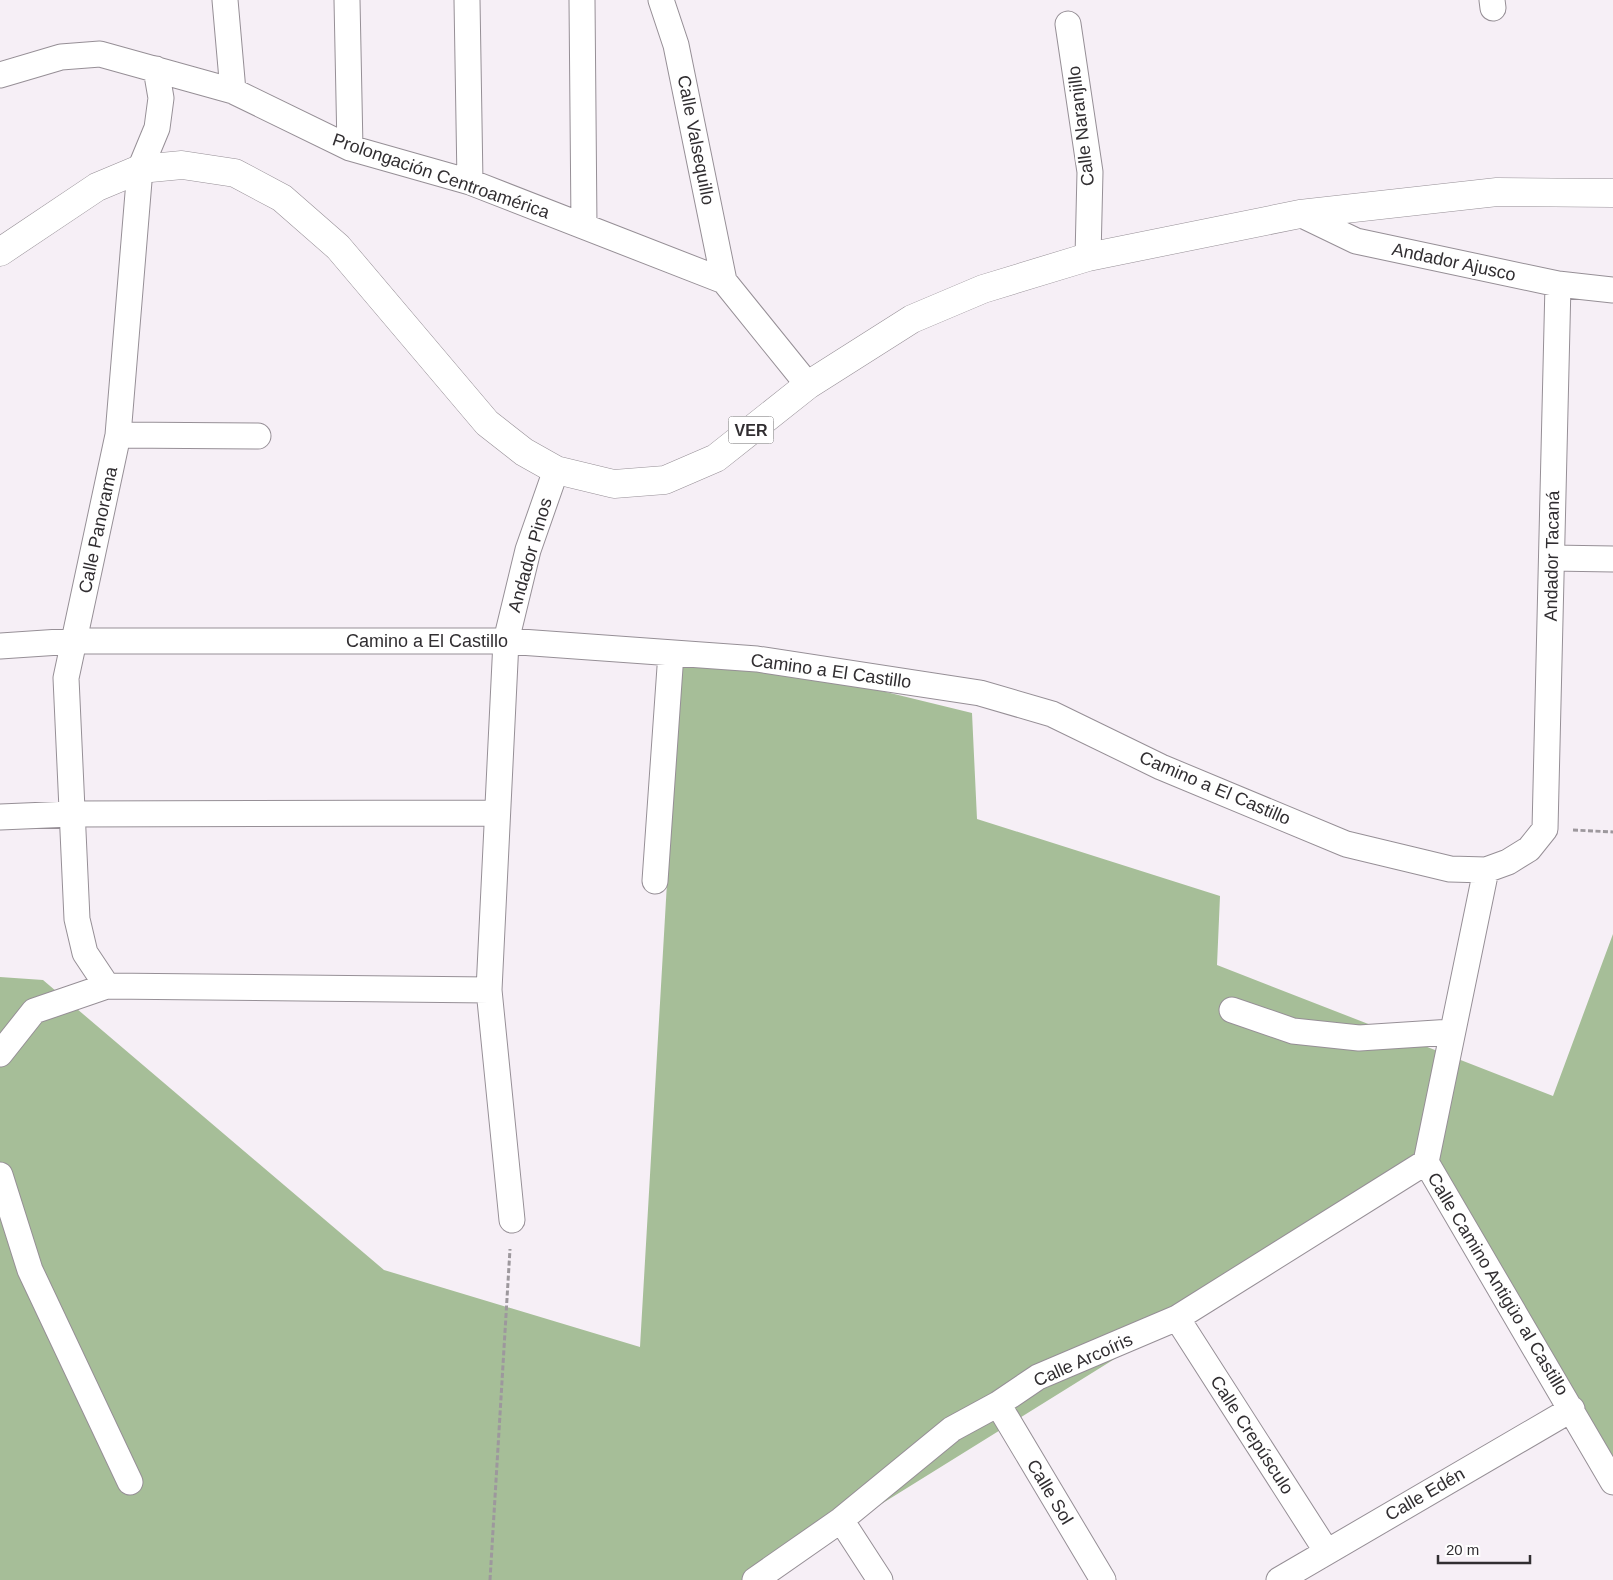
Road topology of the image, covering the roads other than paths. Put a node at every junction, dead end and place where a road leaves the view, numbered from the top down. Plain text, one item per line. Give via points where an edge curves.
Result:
1 (225, 0) edge
2 (347, 0) edge
3 (468, 0) edge
4 (582, 0) edge
5 (661, 0) edge
6 (1068, 24) dead end
7 (156, 69) junction
8 (0, 75) edge
9 (233, 91) junction
10 (350, 148) junction
11 (140, 169) junction
12 (470, 182) junction
13 (1613, 194) edge
14 (1300, 214) junction
15 (584, 226) junction
16 (0, 252) edge
17 (1088, 257) junction
18 (724, 281) junction
19 (1558, 284) junction
20 (1613, 290) edge
21 (808, 385) junction
22 (118, 435) junction
23 (258, 436) dead end
24 (556, 470) junction
25 (1552, 558) junction
26 (1613, 559) edge
27 (75, 641) junction
28 (506, 641) junction
29 (0, 646) edge
30 (671, 653) junction
31 (497, 813) junction
32 (71, 814) junction
33 (0, 817) edge
34 (1545, 829) joint
35 (1486, 870) junction
36 (655, 882) dead end
37 (107, 986) junction
38 (489, 990) junction
39 (1232, 1010) dead end
40 (1452, 1032) junction
41 (0, 1054) edge
42 (1426, 1162) junction
43 (0, 1175) edge
44 (512, 1220) road end
45 (1177, 1318) junction
46 (998, 1404) junction
47 (1572, 1409) junction
48 (130, 1482) dead end
49 (1613, 1482) edge
50 (841, 1520) junction
51 (1327, 1552) junction
52 (754, 1580) edge
53 (880, 1580) edge
54 (1103, 1580) edge
55 (1279, 1580) edge

1 - 9 street
2 - 10 street
3 - 12 street
4 - 15 street
5 - 18 street, Calle Valsequillo via 676,45
6 - 17 street, Calle Naranjillo via 1090,172
7 - 8 street, Prolongación Centroamérica via 100,54 61,57
7 - 9 street, Prolongación Centroamérica
7 - 11 street, Calle Panorama via 161,98 157,128
9 - 10 street, Prolongación Centroamérica
10 - 12 street, Prolongación Centroamérica
11 - 16 main road, VER via 97,187
11 - 22 street, Calle Panorama
11 - 24 main road, VER via 182,165 235,173 282,198 338,247 487,422 524,452
12 - 15 street, Prolongación Centroamérica
13 - 14 main road, VER via 1497,192
14 - 17 main road, VER
14 - 19 street, Andador Ajusco via 1356,241
15 - 18 street, Prolongación Centroamérica
17 - 21 main road, VER via 983,289 912,320
18 - 21 street, Prolongación Centroamérica
19 - 20 street, Andador Ajusco
19 - 25 street, Andador Tacaná
21 - 24 main road, VER via 716,458 665,480 614,484
22 - 23 street
22 - 27 street, Calle Panorama
24 - 28 street, Andador Pinos via 528,550
25 - 26 street
25 - 34 street, Andador Tacaná
27 - 28 street, Camino a El Castillo
27 - 29 street, Camino a El Castillo
27 - 32 street, Calle Panorama via 66,678
28 - 30 street, Camino a El Castillo
28 - 31 street, Andador Pinos
30 - 35 street, Camino a El Castillo via 757,659 980,693 1052,714 1161,767 1346,844 1450,869
30 - 36 street
31 - 32 street
31 - 38 street, Andador Pinos
32 - 33 street
32 - 37 street, Calle Panorama via 77,919 85,953
34 - 35 street, Camino a El Castillo via 1529,849
35 - 40 street, Calle Camino Antigüo al Castillo
37 - 38 street
37 - 41 street via 34,1011
38 - 44 street, Andador Pinos
39 - 40 street via 1293,1031 1350,1037
40 - 42 street, Calle Camino Antigüo al Castillo
42 - 45 street, Calle Arcoíris
42 - 47 street, Calle Camino Antigüo al Castillo
43 - 48 street via 30,1270
45 - 46 street, Calle Arcoíris via 1038,1377
45 - 51 street, Calle Crepúsculo
46 - 50 street, Calle Arcoíris via 952,1429
46 - 54 street, Calle Sol
47 - 49 street, Calle Camino Antigüo al Castillo
47 - 51 street, Calle Edén
50 - 52 street, Calle Arcoíris
50 - 53 street
51 - 55 street, Calle Edén

